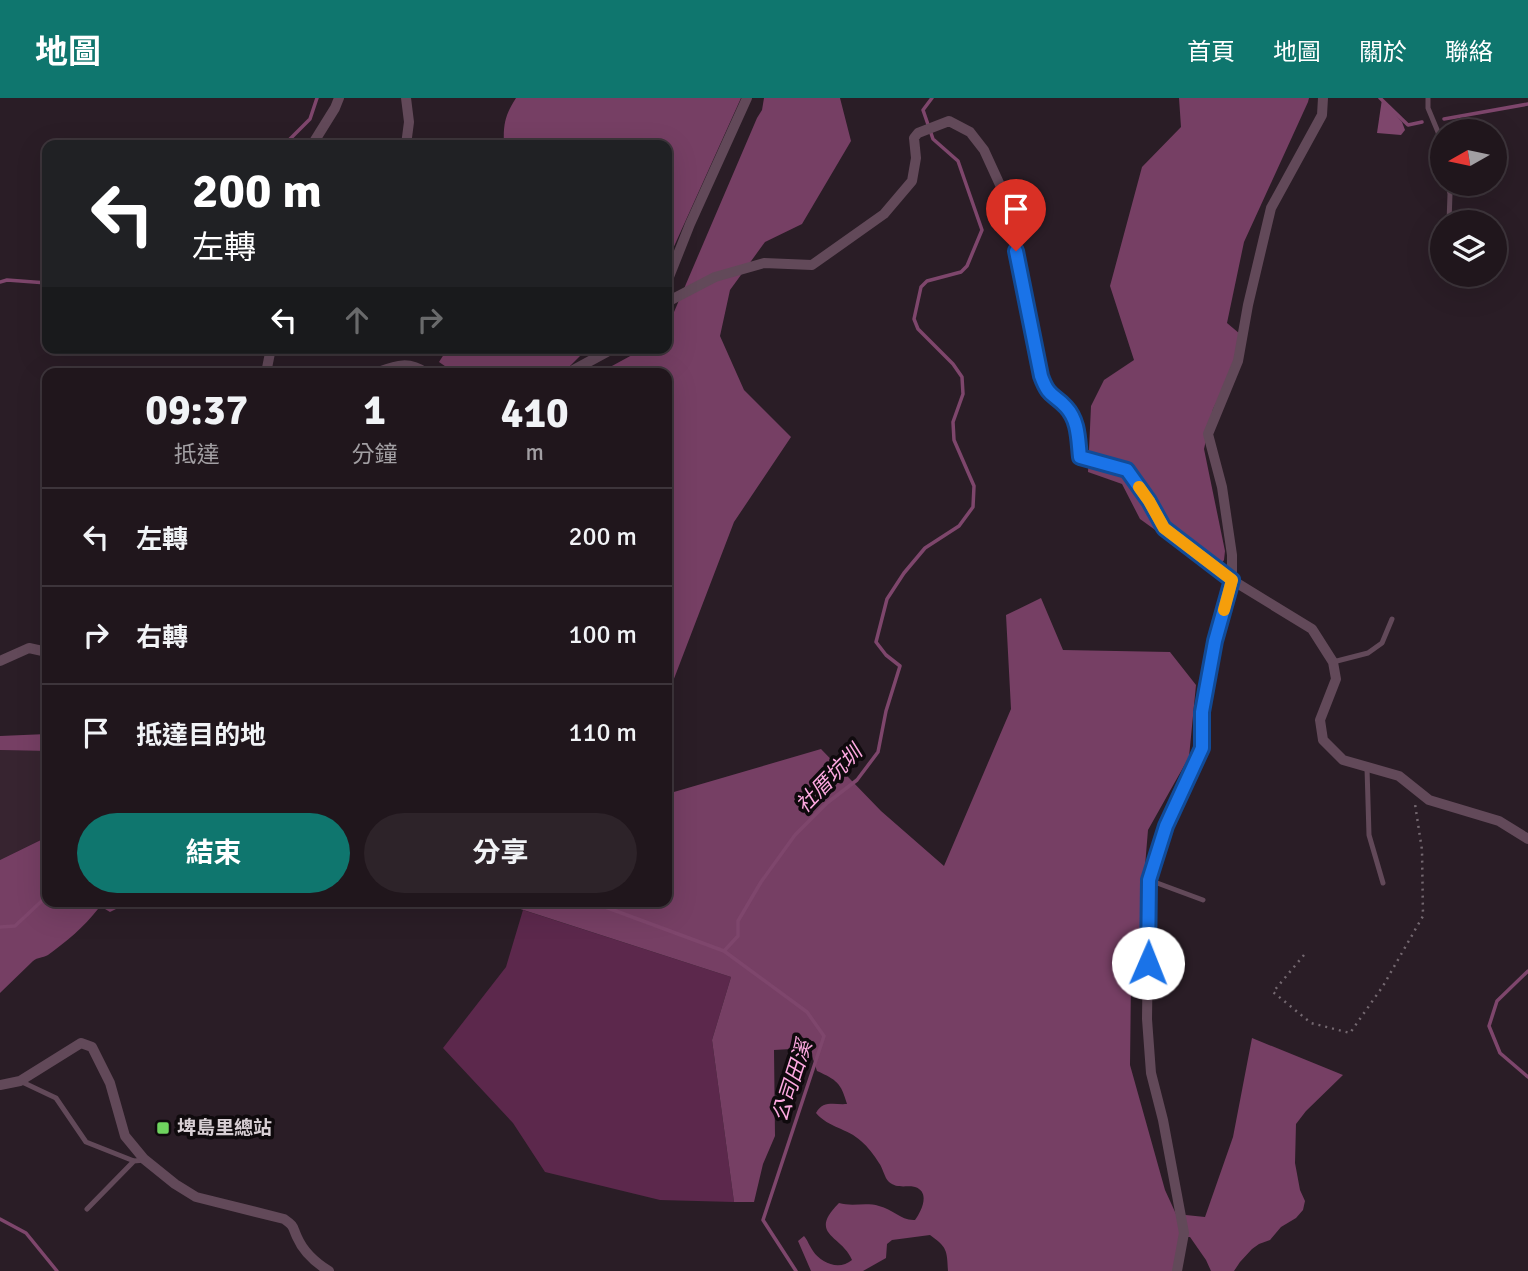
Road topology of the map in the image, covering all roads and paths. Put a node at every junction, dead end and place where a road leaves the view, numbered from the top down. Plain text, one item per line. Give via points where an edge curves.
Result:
1 (339, 98) edge
2 (406, 98) edge
3 (747, 98) edge
4 (1324, 98) edge
5 (1428, 98) edge
6 (1433, 119) edge
7 (315, 140) edge
8 (407, 140) edge
9 (672, 269) edge
10 (672, 299) edge
11 (603, 354) edge
12 (392, 368) edge
13 (419, 368) edge
14 (577, 368) edge
15 (1232, 580) junction
16 (1392, 619) dead end
17 (42, 651) edge
18 (0, 661) edge
19 (1333, 662) junction
20 (1367, 768) junction
21 (1413, 787) junction
22 (1528, 839) edge
23 (1149, 880) junction
24 (1383, 883) dead end
25 (1203, 900) dead end
26 (1304, 955) dead end
27 (20, 1081) junction
28 (0, 1085) edge
29 (139, 1160) junction
30 (87, 1209) dead end
31 (329, 1271) edge
32 (1177, 1271) edge

1 - 7 street
2 - 8 street
3 - 9 street
4 - 15 street via 1322,116 1271,208 1238,362 1208,434 1222,487
5 - 6 lane
10 - 15 street via 715,277 764,263 811,265 884,214 912,181 918,133 950,121 959,125 984,150 1006,198 1041,376 1046,391 1068,408 1077,426 1080,457 1127,470 1164,528
11 - 14 street
12 - 13 street via 405,364
15 - 19 street via 1312,629
15 - 23 street via 1202,712 1202,748 1166,826
16 - 19 lane via 1382,643 1368,653
17 - 18 street via 29,648
19 - 20 street via 1336,679 1320,720 1323,740 1343,760
20 - 21 street via 1399,776
20 - 24 lane via 1369,835
21 - 22 street via 1429,800 1499,821
21 - 26 path via 1422,850 1423,916 1350,1033 1311,1023 1273,992
23 - 25 lane
23 - 32 street via 1147,1019 1151,1073 1184,1233
27 - 28 street
27 - 29 lane via 56,1098 86,1142
27 - 29 street via 81,1043 92,1047 110,1083 125,1136
29 - 30 lane
29 - 31 street via 196,1197 284,1219 293,1226 306,1252

